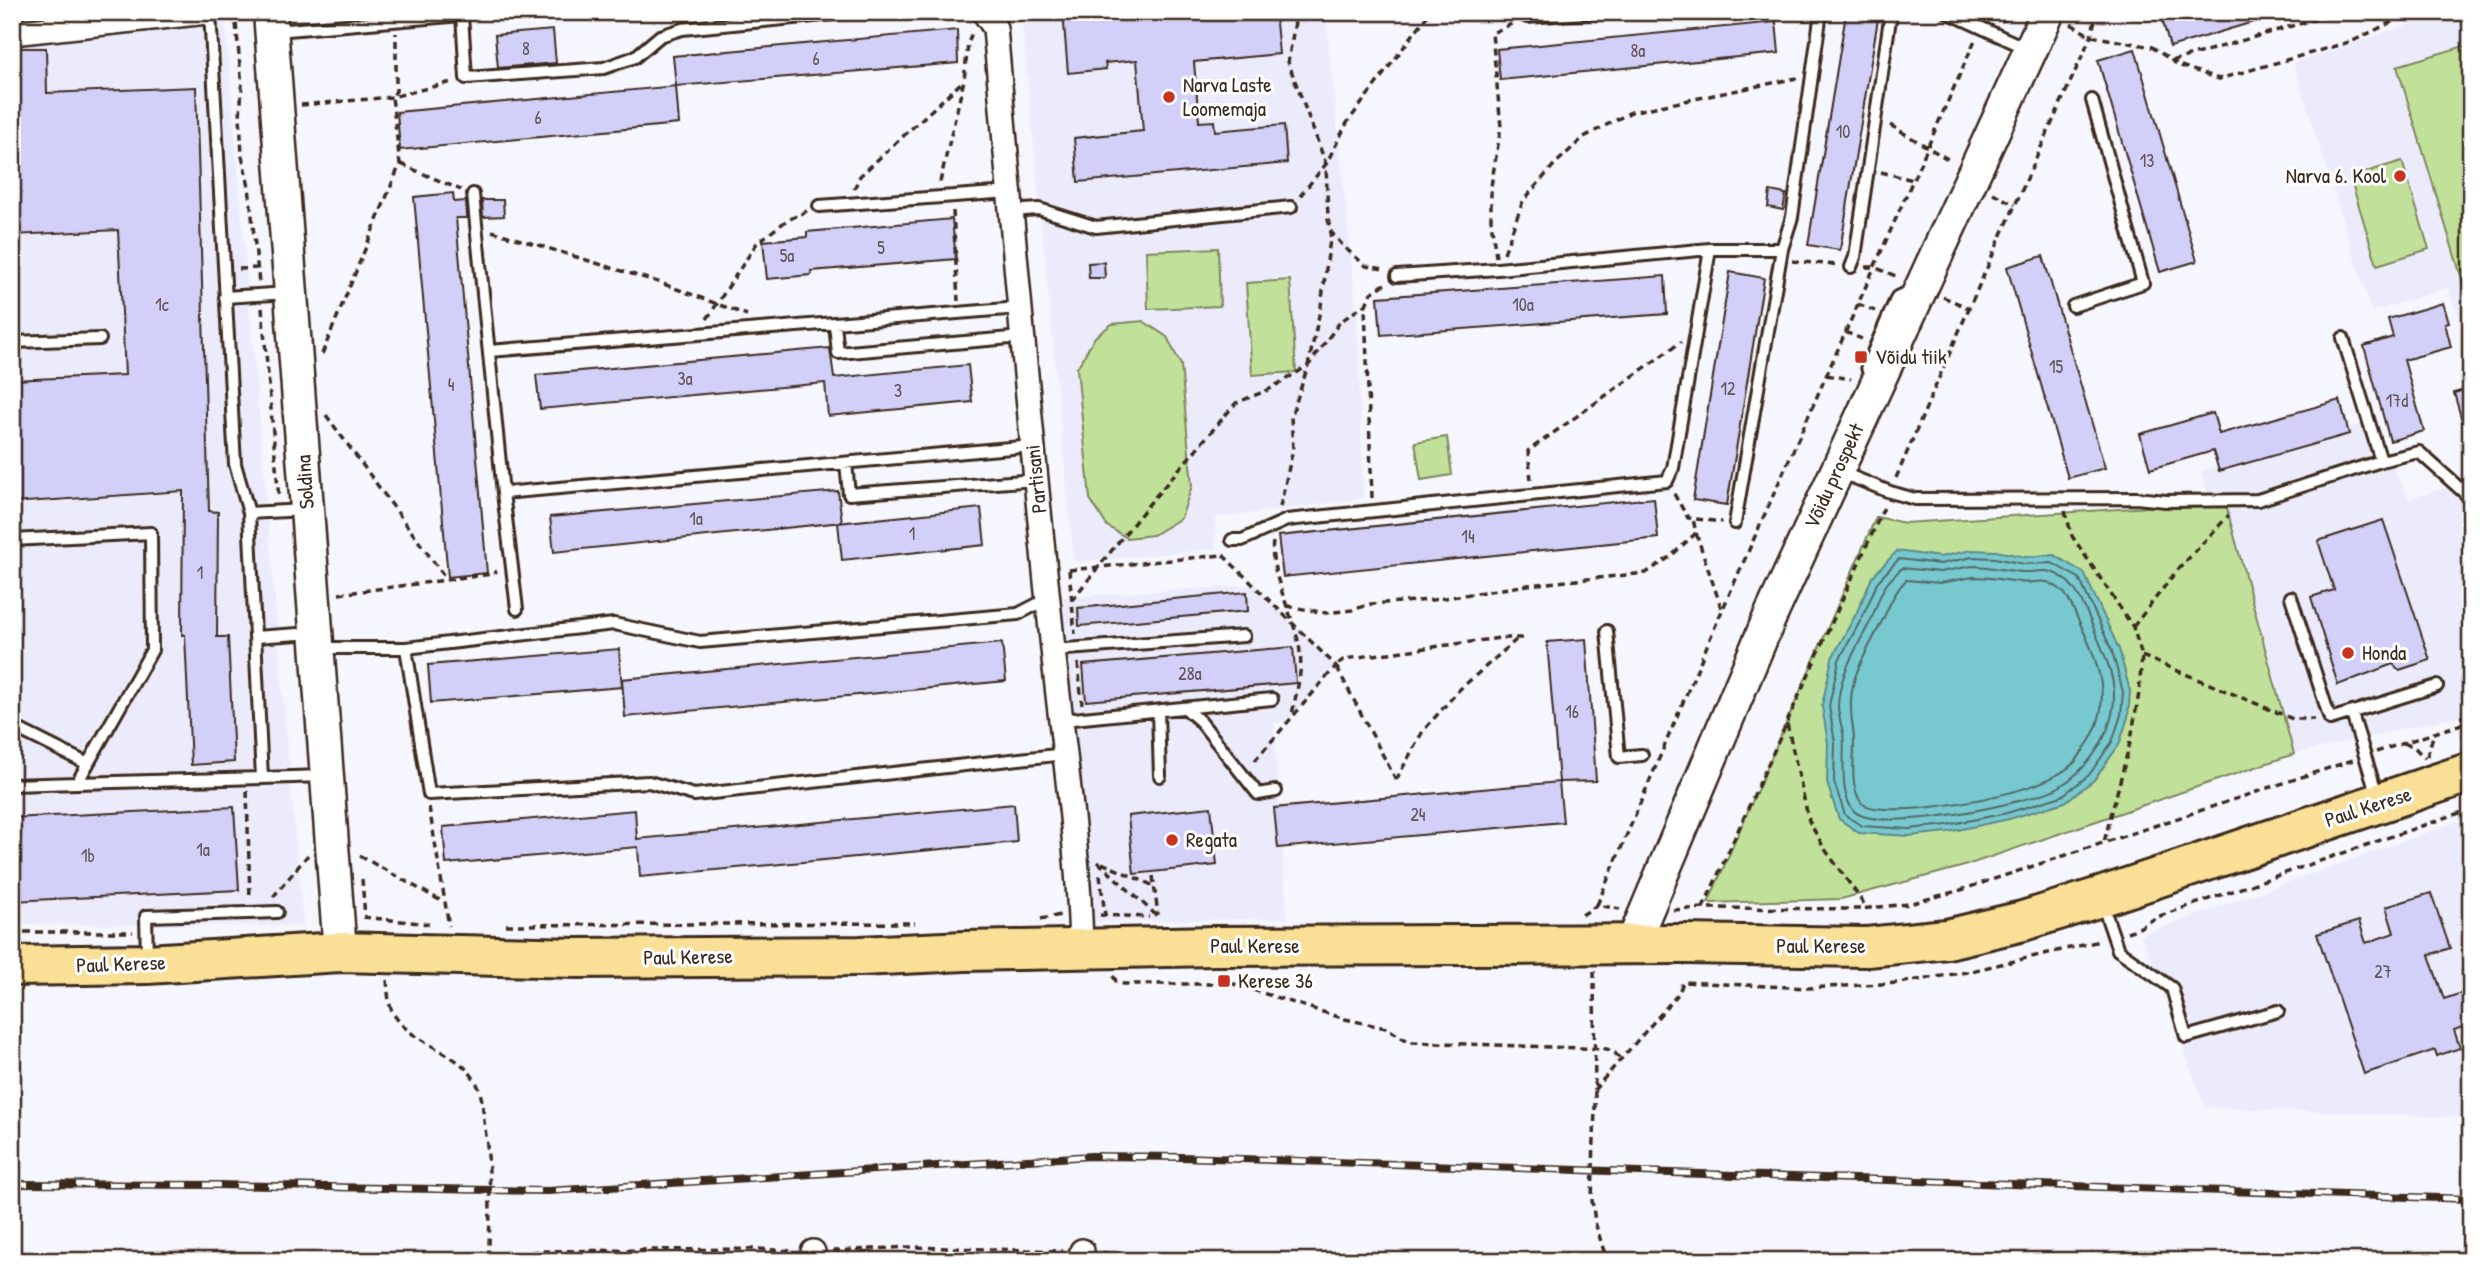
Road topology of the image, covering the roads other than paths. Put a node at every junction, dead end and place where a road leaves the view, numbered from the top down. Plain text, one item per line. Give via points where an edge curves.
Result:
1 (208, 12) edge
2 (854, 12) edge
3 (1600, 12) edge
4 (1821, 12) edge
5 (1891, 12) edge
6 (1947, 12) edge
7 (2048, 12) edge
8 (462, 14) edge
9 (1527, 15) edge
10 (979, 18) edge
11 (1977, 21) edge
12 (271, 22) edge
13 (12, 33) edge
14 (2030, 50) junction
15 (2092, 100) dead end
16 (473, 194) road end
17 (1010, 202) junction
18 (819, 206) road end
19 (1292, 207) road end
20 (1710, 248) junction
21 (1781, 254) junction
22 (1947, 264) dead end
23 (1851, 267) road end
24 (1397, 276) road end
25 (1920, 288) junction
26 (276, 293) junction
27 (225, 297) junction
28 (2073, 306) dead end
29 (1019, 308) junction
30 (835, 325) junction
31 (1022, 337) junction
32 (2343, 338) dead end
33 (100, 339) dead end
34 (12, 342) edge
35 (489, 351) junction
36 (1033, 446) junction
37 (2381, 461) junction
38 (846, 463) junction
39 (1837, 471) junction
40 (1036, 480) junction
41 (503, 493) junction
42 (2471, 494) edge
43 (293, 511) junction
44 (249, 513) junction
45 (1735, 523) road end
46 (12, 540) edge
47 (1231, 540) road end
48 (2291, 597) dead end
49 (1049, 598) junction
50 (517, 609) dead end
51 (1607, 631) dead end
52 (1244, 636) dead end
53 (254, 637) junction
54 (316, 640) junction
55 (406, 648) junction
56 (1053, 650) junction
57 (2437, 686) dead end
58 (1272, 699) dead end
59 (1185, 708) junction
60 (1158, 711) junction
61 (2352, 714) junction
62 (1063, 720) junction
63 (12, 726) edge
64 (1066, 754) junction
65 (1642, 755) dead end
66 (88, 764) junction
67 (2471, 773) edge
68 (327, 776) junction
69 (1160, 776) dead end
70 (262, 778) junction
71 (77, 783) junction
72 (12, 785) edge
73 (1276, 791) dead end
74 (2380, 804) junction
75 (2100, 897) junction
76 (276, 912) dead end
77 (1096, 932) junction
78 (340, 937) junction
79 (1632, 945) junction
80 (147, 964) junction
81 (12, 966) edge
82 (2278, 1011) dead end

1 - 13 street
1 - 27 lane
2 - 8 lane via 682,29 660,36 635,57 604,68 466,78
3 - 9 lane
4 - 21 lane via 1792,217
5 - 23 lane
6 - 11 lane
7 - 14 street, Võidu prospekt
8 - 12 lane
10 - 17 street, Partisani via 995,28
11 - 14 lane
12 - 26 street, Soldina
14 - 25 street, Võidu prospekt via 1964,211
15 - 28 lane via 2143,283
16 - 35 lane
17 - 18 lane via 952,196
17 - 19 lane via 1096,227
17 - 29 street, Partisani
20 - 21 lane
20 - 24 lane
20 - 47 lane via 1673,468 1667,481 1287,520 1242,540
21 - 45 lane
22 - 25 lane
25 - 39 street, Võidu prospekt
26 - 27 lane
26 - 43 street, Soldina
27 - 44 lane via 235,464
29 - 30 lane
29 - 31 street, Partisani
30 - 31 lane via 838,353
30 - 35 lane
31 - 36 street, Partisani
32 - 37 lane
33 - 34 lane
35 - 41 lane
36 - 38 lane
36 - 40 street, Partisani
37 - 39 lane via 2258,500 1915,499
37 - 42 lane via 2419,452
38 - 40 lane via 849,495
38 - 41 lane
39 - 79 street, Võidu prospekt via 1769,619
40 - 49 street, Partisani
41 - 50 lane
43 - 44 lane
43 - 54 street, Soldina via 313,598
44 - 53 lane
46 - 66 lane via 151,533 152,650
48 - 61 lane via 2330,719
49 - 55 lane via 1018,614 700,642 614,624
49 - 56 street, Partisani
51 - 65 lane via 1619,757
52 - 56 lane
53 - 54 lane
53 - 70 lane
54 - 55 lane
54 - 68 street, Soldina
55 - 64 lane via 429,794 649,782 694,795
56 - 62 street, Partisani
57 - 61 lane
58 - 59 lane
59 - 60 lane
59 - 73 lane via 1258,794
60 - 62 lane
60 - 69 lane
61 - 74 lane
62 - 64 street, Partisani
63 - 66 lane
64 - 77 street, Partisani
66 - 71 lane
67 - 74 highway, Paul Kerese
68 - 70 lane
68 - 78 street, Soldina
70 - 71 lane
71 - 72 lane
74 - 75 highway, Paul Kerese
75 - 79 highway, Paul Kerese via 1947,939 1867,947
75 - 82 lane via 2118,950 2172,988 2186,1037
76 - 80 lane via 146,916
77 - 78 highway, Paul Kerese via 860,956 591,958 381,935
77 - 79 highway, Paul Kerese via 1586,931
78 - 80 highway, Paul Kerese
80 - 81 highway, Paul Kerese

